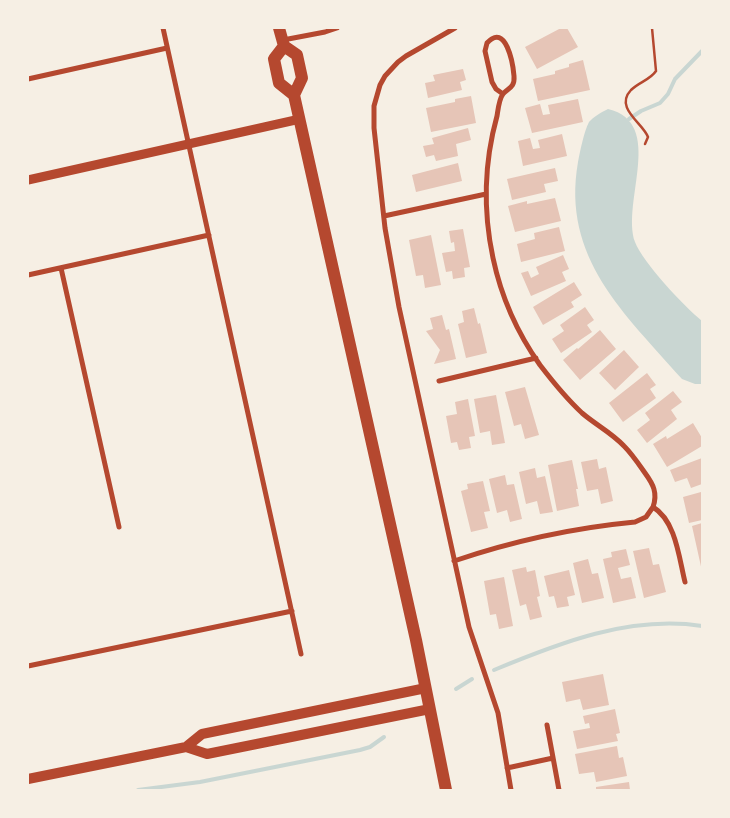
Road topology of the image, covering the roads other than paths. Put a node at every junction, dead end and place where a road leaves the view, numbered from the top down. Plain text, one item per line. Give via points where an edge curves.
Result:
1 (163, 28) edge
2 (280, 28) edge
3 (337, 28) edge
4 (455, 28) edge
5 (283, 43) junction
6 (167, 48) junction
7 (28, 79) edge
8 (294, 94) junction
9 (503, 94) junction
10 (300, 119) junction
11 (189, 144) junction
12 (28, 180) edge
13 (486, 194) junction
14 (384, 216) junction
15 (209, 235) junction
16 (61, 268) junction
17 (28, 275) edge
18 (536, 358) junction
19 (439, 381) dead end
20 (653, 508) junction
21 (118, 527) dead end
22 (454, 561) junction
23 (684, 582) dead end
24 (292, 611) junction
25 (301, 654) dead end
26 (28, 666) edge
27 (426, 688) junction
28 (430, 709) junction
29 (547, 725) dead end
30 (186, 747) junction
31 (553, 758) junction
32 (507, 768) junction
33 (28, 779) edge
34 (446, 790) edge
35 (511, 790) edge
36 (559, 790) edge

1 - 6 street
2 - 5 main road
3 - 5 street
4 - 14 street via 398,62 385,76 376,95 374,117
5 - 8 main road via 297,55 302,78
5 - 8 main road via 274,60 279,83
6 - 7 street
6 - 11 street
8 - 10 main road
9 - 9 street via 494,86 485,51 487,43 494,38 506,44 514,76 511,87
9 - 13 street via 489,149
10 - 11 street
10 - 27 main road
11 - 12 street
11 - 15 street
13 - 14 street
13 - 18 street via 489,239 499,283 516,324
14 - 22 street via 399,307
15 - 16 street
15 - 24 street
16 - 17 street
16 - 21 street
18 - 19 street
18 - 20 street via 567,398 630,452 655,490
20 - 22 street via 646,517 634,522 510,543
20 - 23 street via 669,522
22 - 32 street via 469,627 498,713
24 - 25 street
24 - 26 street
27 - 28 main road
27 - 30 main road via 202,734
28 - 30 main road via 207,754
28 - 34 main road
29 - 31 street
30 - 33 main road
31 - 32 street
31 - 36 street
32 - 35 street

